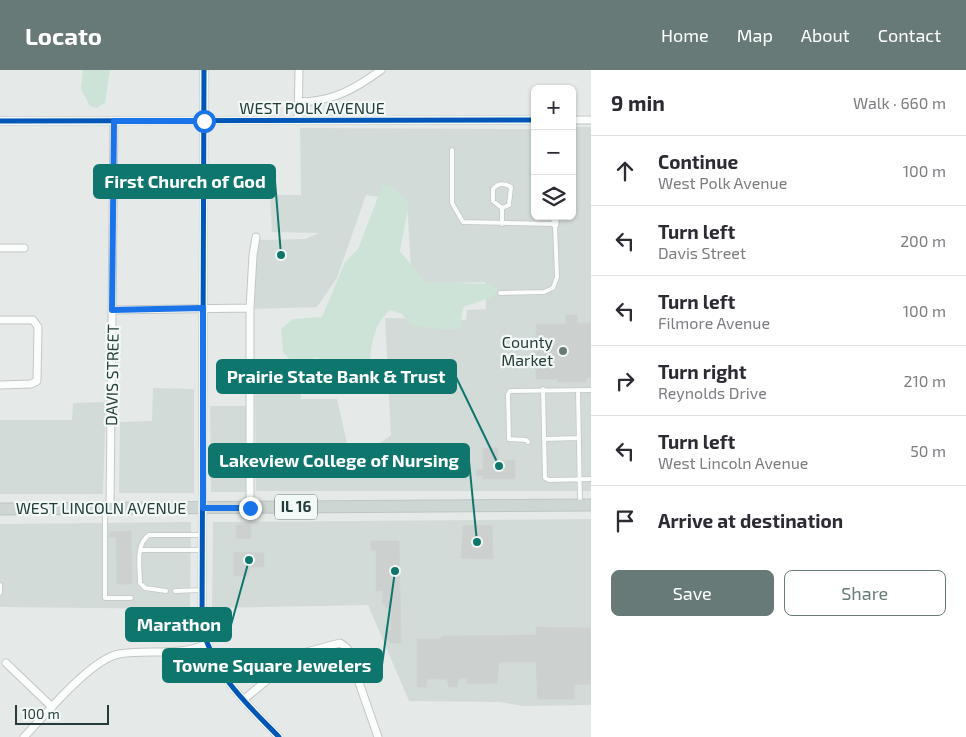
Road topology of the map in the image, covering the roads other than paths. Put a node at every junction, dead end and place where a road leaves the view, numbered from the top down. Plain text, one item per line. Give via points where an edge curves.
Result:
1 (204, 70) edge
2 (299, 70) edge
3 (381, 70) edge
4 (298, 102) junction
5 (531, 120) edge
6 (576, 120) edge
7 (591, 120) edge
8 (0, 121) edge
9 (114, 121) junction
10 (204, 121) junction
11 (298, 121) junction
12 (452, 150) dead end
13 (258, 192) dead end
14 (204, 194) junction
15 (502, 208) junction
16 (555, 220) edge
17 (502, 224) junction
18 (256, 237) dead end
19 (0, 248) edge
20 (24, 248) dead end
21 (500, 293) dead end
22 (203, 308) junction
23 (250, 308) junction
24 (112, 310) junction
25 (0, 320) edge
26 (0, 385) edge
27 (543, 389) junction
28 (578, 390) junction
29 (591, 390) edge
30 (579, 438) junction
31 (544, 439) junction
32 (528, 442) dead end
33 (580, 480) junction
34 (591, 480) edge
35 (586, 505) edge
36 (0, 508) edge
37 (108, 508) junction
38 (203, 508) junction
39 (250, 508) junction
40 (202, 535) junction
41 (140, 550) junction
42 (202, 550) junction
43 (0, 585) edge
44 (202, 590) junction
45 (166, 591) dead end
46 (175, 591) dead end
47 (0, 594) edge
48 (131, 598) dead end
49 (207, 644) junction
50 (6, 663) dead end
51 (243, 700) junction
52 (52, 707) junction
53 (24, 737) edge
54 (279, 737) edge
55 (378, 737) edge

1 - 10 street
2 - 4 street
3 - 4 street via 343,95 321,101
4 - 11 street
5 - 11 street, WEST POLK AVENUE
6 - 7 street
8 - 9 street, WEST POLK AVENUE
9 - 10 street, WEST POLK AVENUE
9 - 24 street, DAVIS STREET
10 - 11 street, WEST POLK AVENUE
10 - 14 street
12 - 17 lane via 452,203 458,217 467,223
13 - 14 street
14 - 22 street
15 - 15 lane via 493,202 493,189 498,184 511,187 509,205
15 - 17 lane
16 - 17 lane
16 - 21 lane via 557,277 553,288 544,292
18 - 23 street
19 - 20 street
22 - 23 street
22 - 24 street
22 - 38 street
23 - 39 street
24 - 37 street, DAVIS STREET
25 - 26 street via 31,320 37,323 38,377 35,384
27 - 28 lane
27 - 31 lane
27 - 32 lane via 514,390 508,394 509,439
28 - 29 lane
28 - 30 lane
30 - 31 lane
30 - 33 lane
31 - 33 lane via 545,478
33 - 34 lane
33 - 35 lane
35 - 39 main road, WEST LINCOLN AVENUE / IL 16
36 - 37 main road, WEST LINCOLN AVENUE / IL 16
37 - 38 main road, WEST LINCOLN AVENUE / IL 16
37 - 48 lane via 105,598
38 - 39 main road, WEST LINCOLN AVENUE / IL 16
38 - 40 street
40 - 41 lane via 149,534 143,539
40 - 42 street
41 - 42 lane
41 - 45 lane via 140,583 145,588
42 - 44 street
43 - 47 lane
44 - 46 lane
44 - 49 street via 202,627
49 - 51 street via 225,679
49 - 52 street via 175,652 110,656
50 - 52 street
51 - 54 street
51 - 55 street via 292,658 340,642 346,648
52 - 53 street

